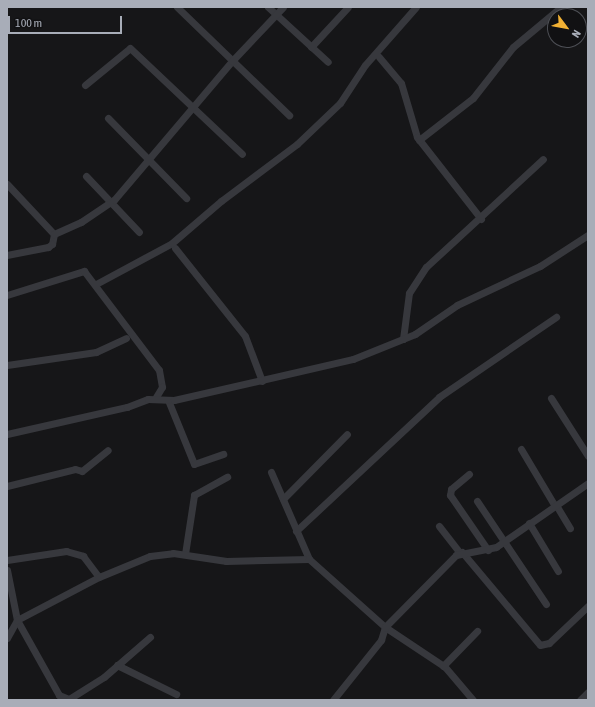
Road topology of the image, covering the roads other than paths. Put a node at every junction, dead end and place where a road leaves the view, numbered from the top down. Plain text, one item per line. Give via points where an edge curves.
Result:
1 (177, 7) edge
2 (268, 7) edge
3 (284, 7) edge
4 (348, 7) edge
5 (416, 7) edge
6 (561, 7) edge
7 (276, 15) junction
8 (311, 47) junction
9 (380, 57) dead end
10 (232, 61) junction
11 (328, 62) dead end
12 (85, 85) dead end
13 (192, 109) junction
14 (289, 114) dead end
15 (108, 118) dead end
16 (419, 140) junction
17 (242, 154) dead end
18 (543, 159) dead end
19 (149, 160) junction
20 (86, 176) dead end
21 (7, 184) edge
22 (186, 198) dead end
23 (112, 202) junction
24 (481, 219) junction
25 (139, 232) dead end
26 (54, 234) junction
27 (588, 235) edge
28 (175, 248) dead end
29 (7, 255) edge
30 (96, 284) junction
31 (7, 295) edge
32 (556, 317) dead end
33 (126, 338) dead end
34 (403, 339) junction
35 (7, 365) edge
36 (262, 381) junction
37 (156, 397) junction
38 (551, 398) dead end
39 (168, 400) junction
40 (7, 434) edge
41 (347, 434) dead end
42 (521, 449) dead end
43 (108, 450) dead end
44 (223, 454) dead end
45 (588, 456) edge
46 (271, 472) dead end
47 (469, 474) dead end
48 (227, 477) dead end
49 (587, 485) edge
50 (7, 486) edge
51 (283, 499) junction
52 (477, 501) dead end
53 (555, 505) junction
54 (529, 523) junction
55 (439, 526) dead end
56 (570, 528) dead end
57 (296, 531) junction
58 (505, 541) junction
59 (488, 550) junction
60 (461, 553) junction
61 (185, 554) junction
62 (309, 559) junction
63 (7, 560) edge
64 (7, 570) edge
65 (558, 571) dead end
66 (99, 577) junction
67 (546, 604) dead end
68 (588, 606) edge
69 (11, 607) edge
70 (17, 620) junction
71 (385, 627) junction
72 (477, 632) dead end
73 (150, 637) dead end
74 (7, 638) edge
75 (117, 665) junction
76 (443, 666) junction
77 (588, 692) edge
78 (176, 694) dead end
79 (60, 697) edge
80 (70, 700) edge
81 (333, 700) edge
82 (473, 700) edge
83 (580, 700) edge

1 - 10 street
2 - 7 street
3 - 7 street
4 - 8 street
5 - 30 street via 365,65 340,103 297,144 221,201 172,243
6 - 16 street via 513,47 473,98
7 - 8 street
7 - 10 street
8 - 11 street
9 - 16 street via 401,83
10 - 13 street
10 - 14 street
12 - 13 street via 130,48
13 - 17 street
13 - 19 street
15 - 19 street
16 - 24 street
18 - 24 street
19 - 22 street
19 - 23 street
20 - 23 street
21 - 26 street
23 - 25 street
23 - 26 street via 81,222
24 - 34 street via 420,274 410,293
26 - 29 street via 52,244 48,246
27 - 34 street via 540,266 457,304
28 - 36 street via 244,336
30 - 31 street via 82,271
30 - 37 street via 158,370 162,387
32 - 57 street via 439,397
33 - 35 street via 96,352
34 - 36 street via 352,359
36 - 39 street
37 - 39 street
37 - 40 street
38 - 45 street
39 - 44 street via 194,464
41 - 51 street
42 - 53 street
43 - 50 street via 82,470 74,469
46 - 51 street
47 - 59 street via 451,489 450,495
48 - 61 street via 194,494
49 - 53 street
51 - 57 street
52 - 58 street
53 - 54 street
53 - 56 street
54 - 58 street
54 - 65 street
55 - 60 street
57 - 62 street
58 - 59 street
58 - 67 street
59 - 60 street
60 - 68 street via 540,645 549,643
60 - 71 street
61 - 62 street via 226,561
61 - 66 street via 150,556
62 - 71 street
63 - 66 street via 66,551 83,556
64 - 69 street
66 - 70 street
69 - 70 street
70 - 74 street
70 - 79 street
71 - 76 street
71 - 81 street via 381,640
72 - 76 street
73 - 75 street
75 - 78 street
75 - 80 street
76 - 82 street
77 - 83 street
79 - 80 street

